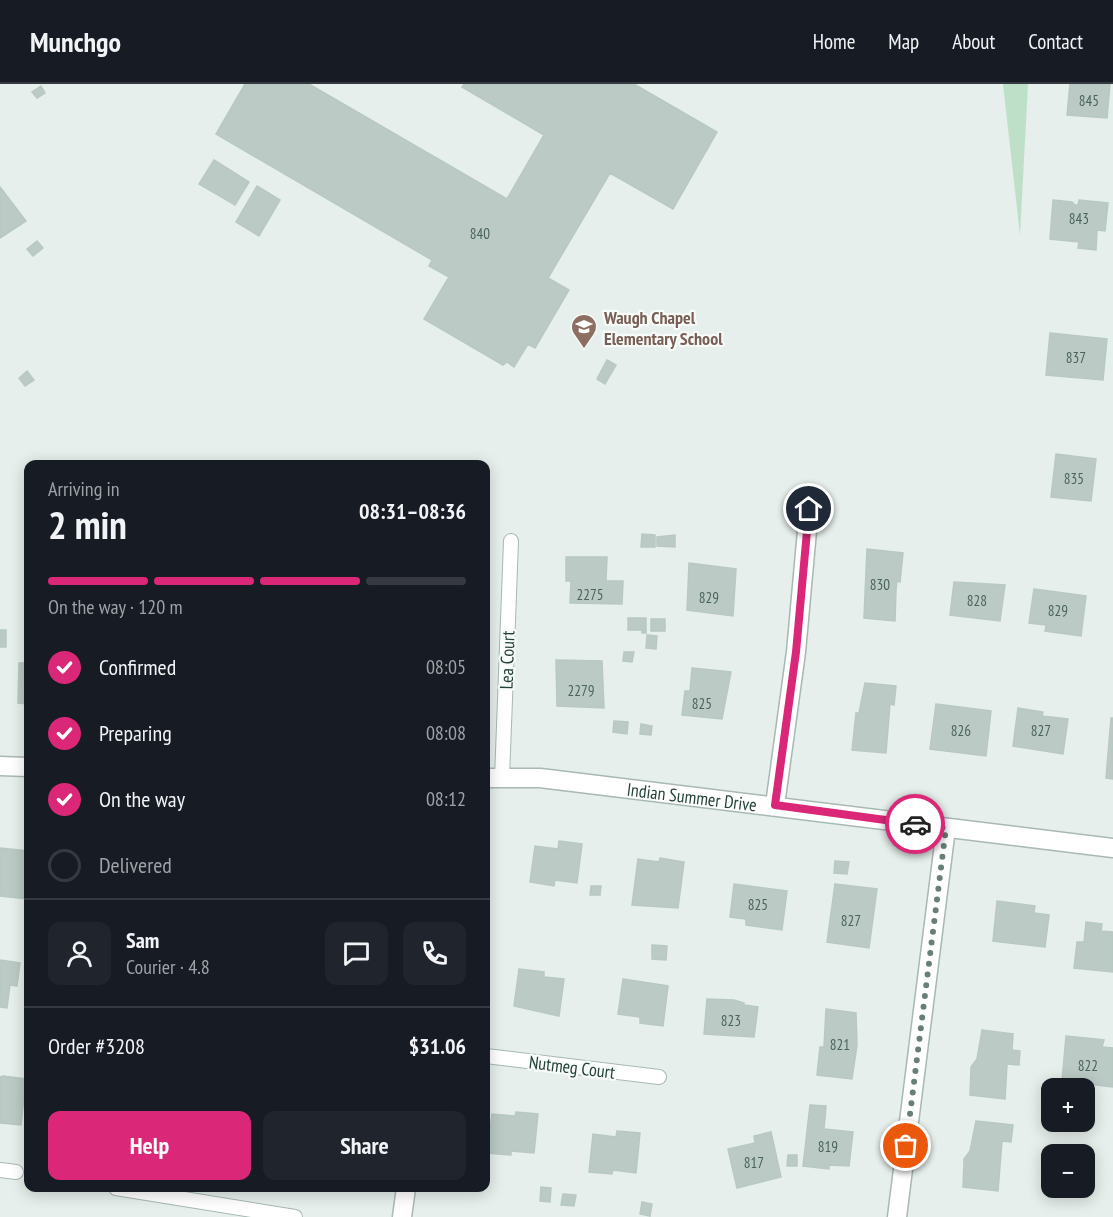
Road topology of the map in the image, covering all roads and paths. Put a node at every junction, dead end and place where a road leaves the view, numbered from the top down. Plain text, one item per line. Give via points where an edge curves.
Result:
1 (809, 509) dead end
2 (511, 541) dead end
3 (0, 766) edge
4 (24, 767) edge
5 (494, 778) edge
6 (775, 805) junction
7 (946, 828) junction
8 (1113, 848) edge
9 (490, 1056) edge
10 (659, 1077) dead end
11 (0, 1170) edge
12 (16, 1172) dead end
13 (141, 1192) edge
14 (405, 1192) edge
15 (295, 1217) edge
16 (402, 1217) edge
17 (897, 1217) edge

1 - 6 street via 796,652
2 - 5 lane, Lea Court
3 - 4 street
5 - 6 street, Indian Summer Drive via 540,778
6 - 7 street, Indian Summer Drive
7 - 8 street, Indian Summer Drive
7 - 17 street
9 - 10 lane, Nutmeg Court
11 - 12 lane
13 - 15 lane
14 - 16 street

